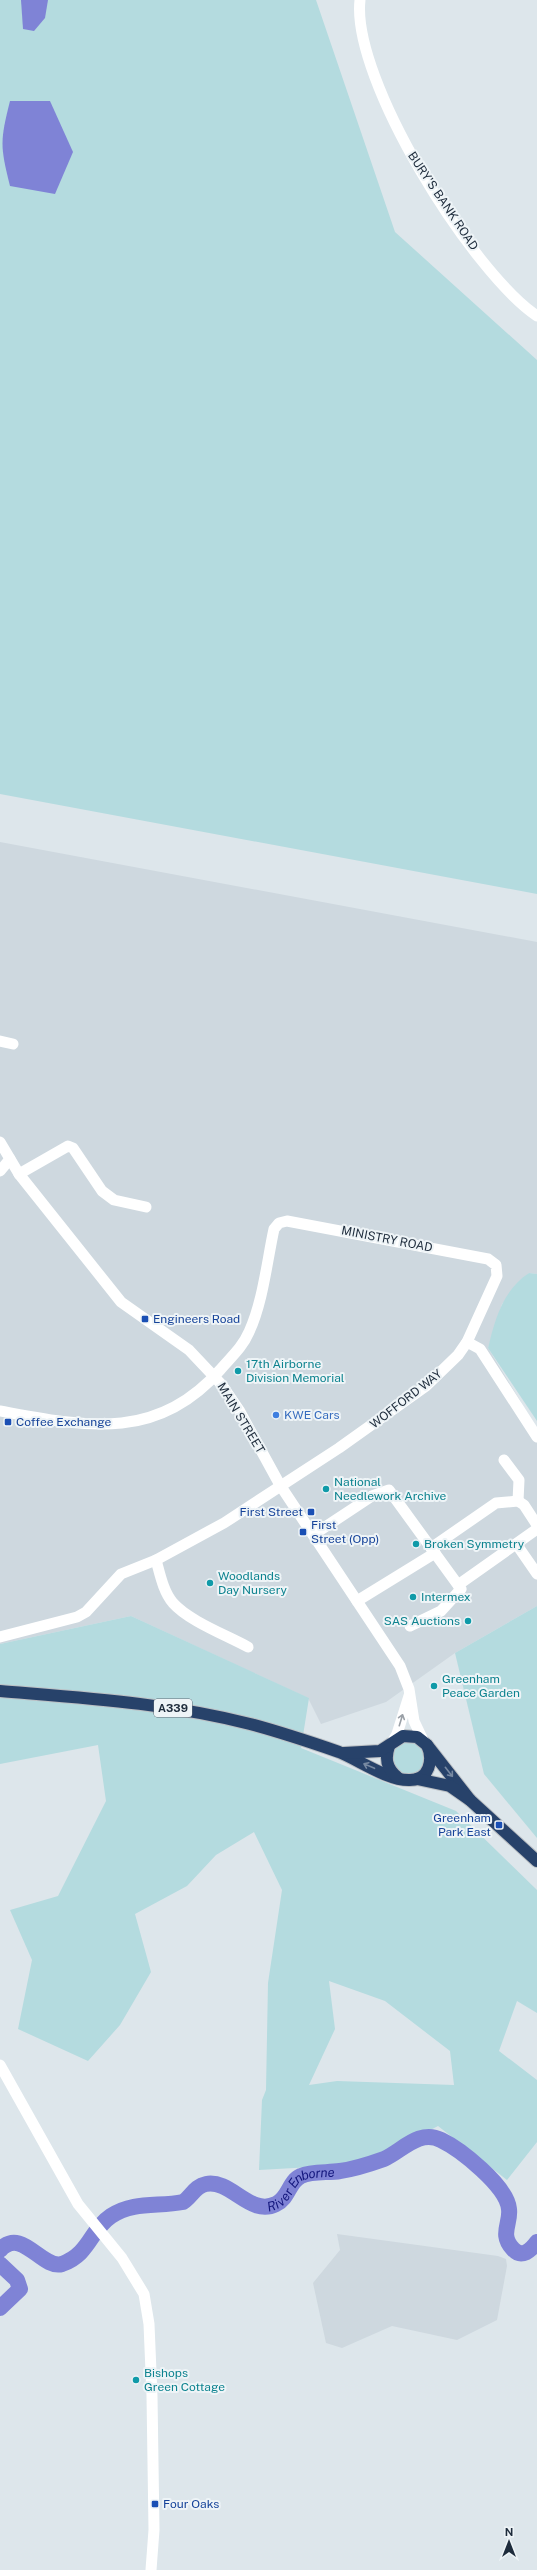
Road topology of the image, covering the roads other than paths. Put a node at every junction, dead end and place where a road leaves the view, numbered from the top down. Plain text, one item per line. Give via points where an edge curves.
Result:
1 (360, 0) edge
2 (537, 316) edge
3 (0, 1041) edge
4 (12, 1044) dead end
5 (0, 1142) edge
6 (10, 1159) junction
7 (0, 1171) edge
8 (19, 1174) junction
9 (146, 1208) dead end
10 (488, 1259) joint
11 (467, 1342) junction
12 (215, 1376) junction
13 (0, 1411) edge
14 (537, 1437) edge
15 (504, 1460) dead end
16 (280, 1485) junction
17 (518, 1501) junction
18 (537, 1525) edge
19 (537, 1529) edge
20 (313, 1535) junction
21 (517, 1545) junction
22 (433, 1551) junction
23 (156, 1560) junction
24 (537, 1574) edge
25 (458, 1585) junction
26 (357, 1601) junction
27 (410, 1626) dead end
28 (0, 1637) edge
29 (248, 1647) dead end
30 (0, 1691) edge
31 (409, 1696) junction
32 (425, 1742) junction
33 (390, 1745) junction
34 (341, 1753) junction
35 (398, 1778) junction
36 (417, 1779) junction
37 (470, 1800) junction
38 (537, 1861) edge
39 (0, 2065) edge
40 (151, 2570) edge

1 - 2 street, BURY'S BANK ROAD via 360,24 366,48 394,121 415,165 489,269 508,291
3 - 4 street
5 - 6 street, MAIN STREET
6 - 7 street
6 - 8 street, MAIN STREET
8 - 9 street via 68,1146 73,1148 102,1191 114,1200
8 - 12 street, MAIN STREET via 121,1302 189,1350
10 - 11 street, WOFFORD WAY via 496,1265 496,1276
10 - 12 street, MINISTRY ROAD via 287,1221 279,1223 274,1229 250,1330 242,1347
11 - 14 street via 480,1349
11 - 16 street, WOFFORD WAY via 446,1368 392,1412
12 - 13 street via 195,1393 163,1412 120,1424 76,1425
12 - 16 street, MAIN STREET via 239,1410
15 - 17 street via 519,1480
16 - 20 street, MAIN STREET
16 - 23 street, WOFFORD WAY via 224,1523
17 - 18 street via 524,1505
17 - 22 street via 496,1503
19 - 21 street
20 - 22 street via 372,1496 389,1490
20 - 26 street, MAIN STREET
21 - 24 street
21 - 25 street
22 - 25 street
22 - 26 street
23 - 28 street, WOFFORD WAY via 121,1574 86,1612 77,1617
23 - 29 street via 167,1594 173,1603 184,1613
25 - 27 street via 461,1589 441,1612
26 - 31 street, MAIN STREET via 400,1666 409,1689
30 - 34 highway, A339 via 167,1707 251,1724
31 - 32 street, MAIN STREET via 414,1722
33 -> 31 street via 399,1728
32 - 33 highway via 417,1736 403,1736
32 - 36 highway via 431,1752 429,1768
32 -> 37 highway
33 - 34 highway, A339 via 371,1753
33 - 35 highway via 386,1760 388,1767
35 -> 34 highway, A339
35 - 36 highway
36 - 37 highway via 450,1786
37 - 38 highway
39 - 40 street via 78,2204 142,2289 148,2317 152,2425 154,2530

